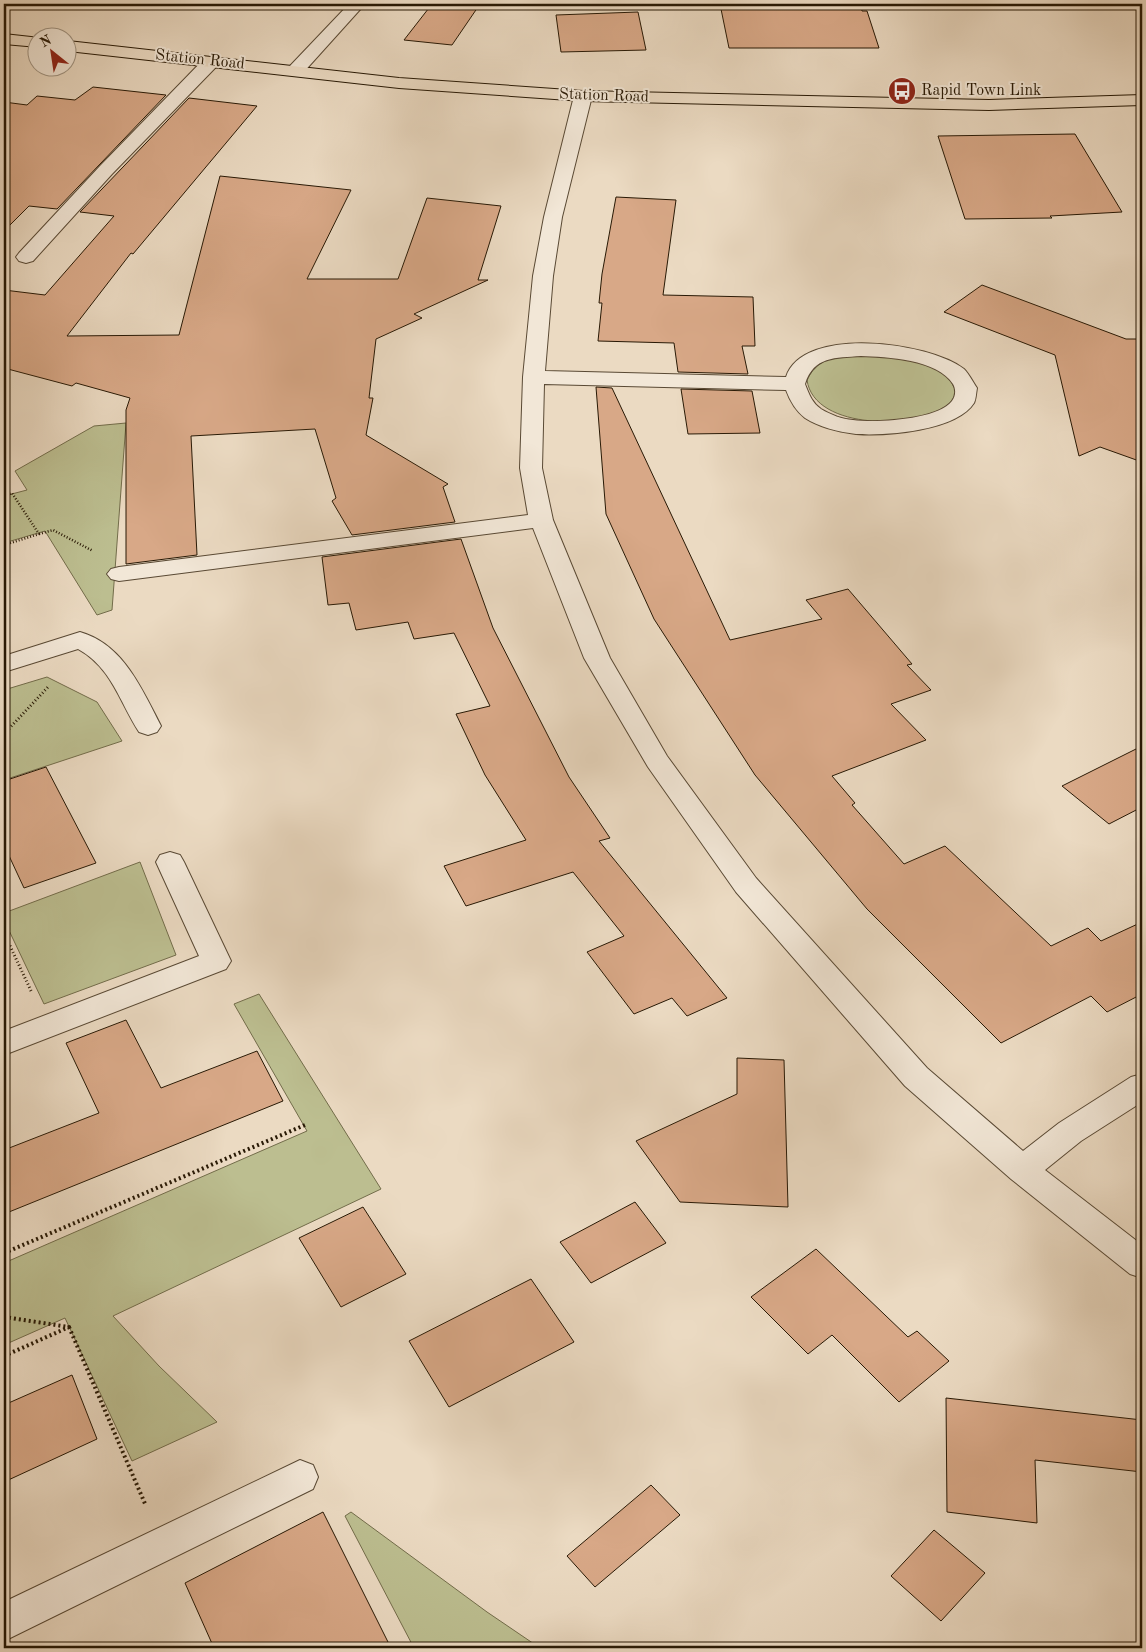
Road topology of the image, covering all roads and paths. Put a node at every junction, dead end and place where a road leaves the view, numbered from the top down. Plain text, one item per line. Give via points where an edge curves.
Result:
1 (46, 4) edge
2 (100, 4) edge
3 (357, 4) edge
4 (4, 39) edge
5 (28, 41) edge
6 (78, 47) edge
7 (211, 62) junction
8 (296, 71) junction
9 (583, 96) junction
10 (1142, 100) edge
11 (26, 257) dead end
12 (534, 377) junction
13 (794, 384) junction
14 (4, 496) edge
15 (541, 520) junction
16 (39, 534) junction
17 (4, 545) edge
18 (119, 574) joint
19 (4, 664) edge
20 (52, 684) dead end
21 (148, 726) dead end
22 (4, 734) edge
23 (170, 862) dead end
24 (4, 933) edge
25 (47, 1026) junction
26 (4, 1043) edge
27 (1142, 1086) edge
28 (305, 1126) dead end
29 (1022, 1170) junction
30 (4, 1253) edge
31 (1142, 1264) edge
32 (4, 1317) edge
33 (69, 1327) junction
34 (4, 1356) edge
35 (300, 1477) dead end
36 (163, 1544) junction
37 (4, 1622) edge

1 - 2 street
3 - 8 street
4 - 5 main road
6 - 7 main road, Station Road
7 - 8 main road, Station Road
7 - 11 street
8 - 9 main road, Station Road via 399,83
9 - 10 main road, Station Road via 989,105
9 - 12 street via 553,217
12 - 13 street
12 - 15 street via 531,468
13 - 13 street via 801,366 812,358 851,349 886,350 917,356 940,364 959,376 966,388 965,398 956,409 943,416 915,424 854,427 830,421 810,410 800,400
14 - 16 path via 12,493
15 - 18 street
15 - 29 street via 597,658 657,761 746,885 916,1077
16 - 17 path
16 - 18 path via 53,530 113,562
19 - 21 street via 80,640 102,652 126,682
20 - 22 path
23 - 25 street via 216,961
24 - 25 path
25 - 26 street
27 - 29 street via 1070,1132
28 - 30 path
29 - 31 street
32 - 33 path
33 - 34 path
33 - 36 path
35 - 36 street
36 - 37 street

